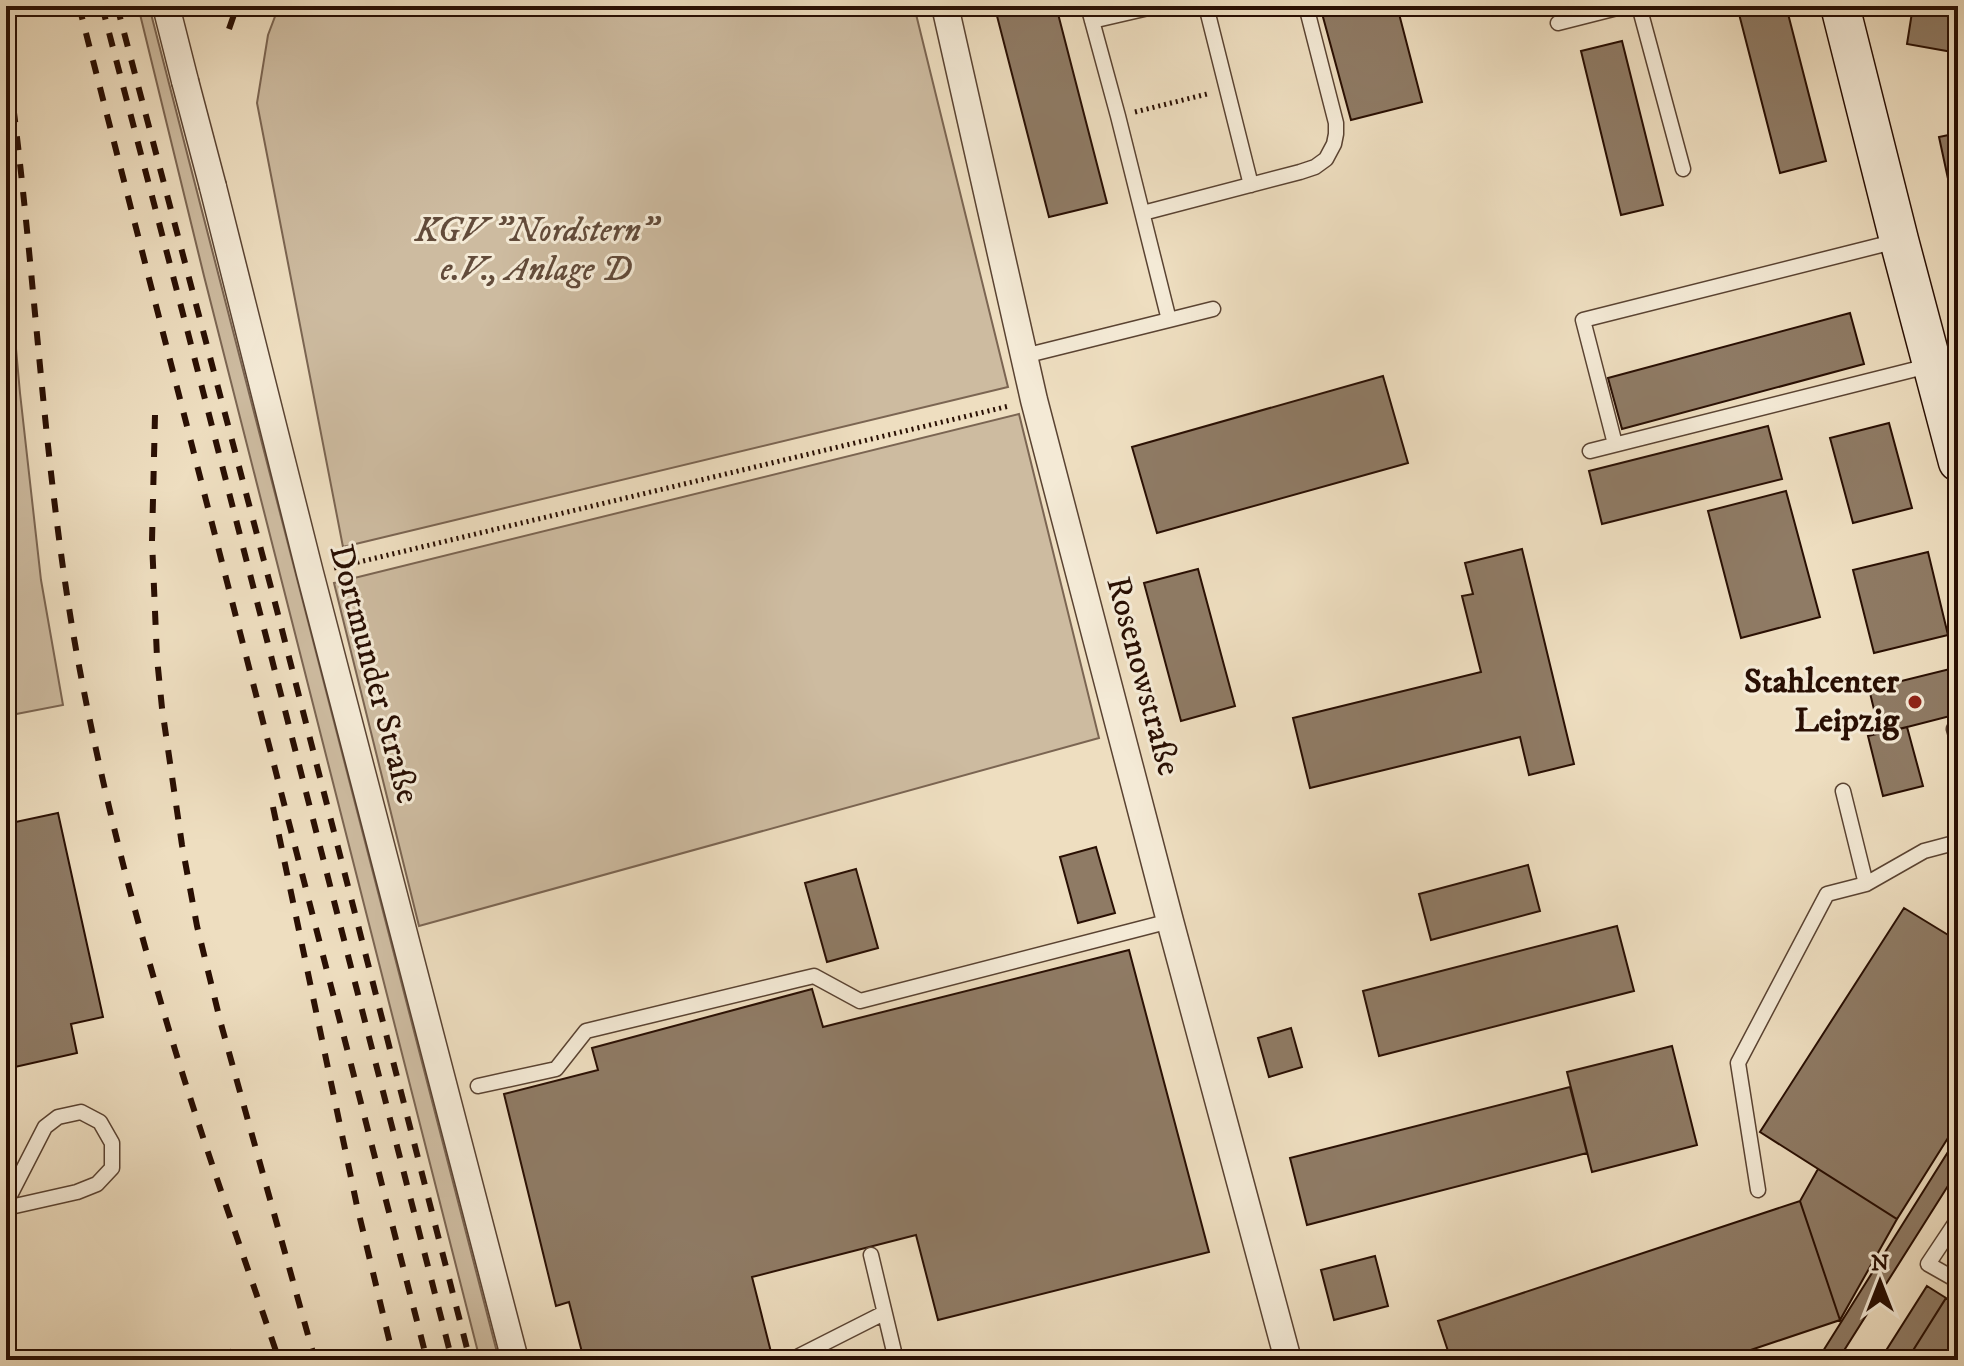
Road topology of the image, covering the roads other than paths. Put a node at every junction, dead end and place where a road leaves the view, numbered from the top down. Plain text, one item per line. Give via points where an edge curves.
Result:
1 (166, 6) edge
2 (945, 6) edge
3 (1157, 6) edge
4 (1206, 6) edge
5 (1306, 6) edge
6 (1625, 6) edge
7 (1639, 6) edge
8 (1840, 6) edge
9 (1090, 13) edge
10 (1558, 23) dead end
11 (1683, 169) dead end
12 (1251, 185) junction
13 (1143, 213) junction
14 (1899, 240) junction
15 (1213, 309) dead end
16 (1169, 320) junction
17 (1024, 356) junction
18 (1932, 364) junction
19 (1615, 444) junction
20 (1590, 451) dead end
21 (1958, 462) edge
22 (1843, 791) dead end
23 (1958, 842) edge
24 (1866, 884) junction
25 (1170, 921) junction
26 (478, 1086) dead end
27 (1758, 1190) dead end
28 (6, 1206) edge
29 (1958, 1219) edge
30 (871, 1255) dead end
31 (1958, 1281) edge
32 (884, 1313) junction
33 (515, 1360) edge
34 (797, 1360) edge
35 (896, 1360) edge
36 (1288, 1360) edge

1 - 33 street, Dortmunder Straße, bridge
2 - 17 street, Rosenowstraße
3 - 9 lane
4 - 12 lane
5 - 12 lane via 1336,123 1334,144 1315,167
6 - 10 lane
7 - 11 lane
8 - 14 main road
9 - 13 lane
12 - 13 lane
13 - 16 lane
14 - 18 main road
14 - 19 lane via 1583,320
15 - 16 lane
16 - 17 lane
17 - 25 street, Rosenowstraße
18 - 19 lane
18 - 21 main road
19 - 20 lane
22 - 24 lane
23 - 24 lane via 1924,851
24 - 27 lane via 1827,894 1738,1063
25 - 26 lane via 860,1001 814,976 797,980 586,1031 556,1069
25 - 36 street, Rosenowstraße
28 - 28 lane via 97,1184 112,1168 112,1143 100,1122 81,1112 58,1117 45,1127
29 - 31 lane via 1928,1264
30 - 32 lane
32 - 34 lane
32 - 35 lane

